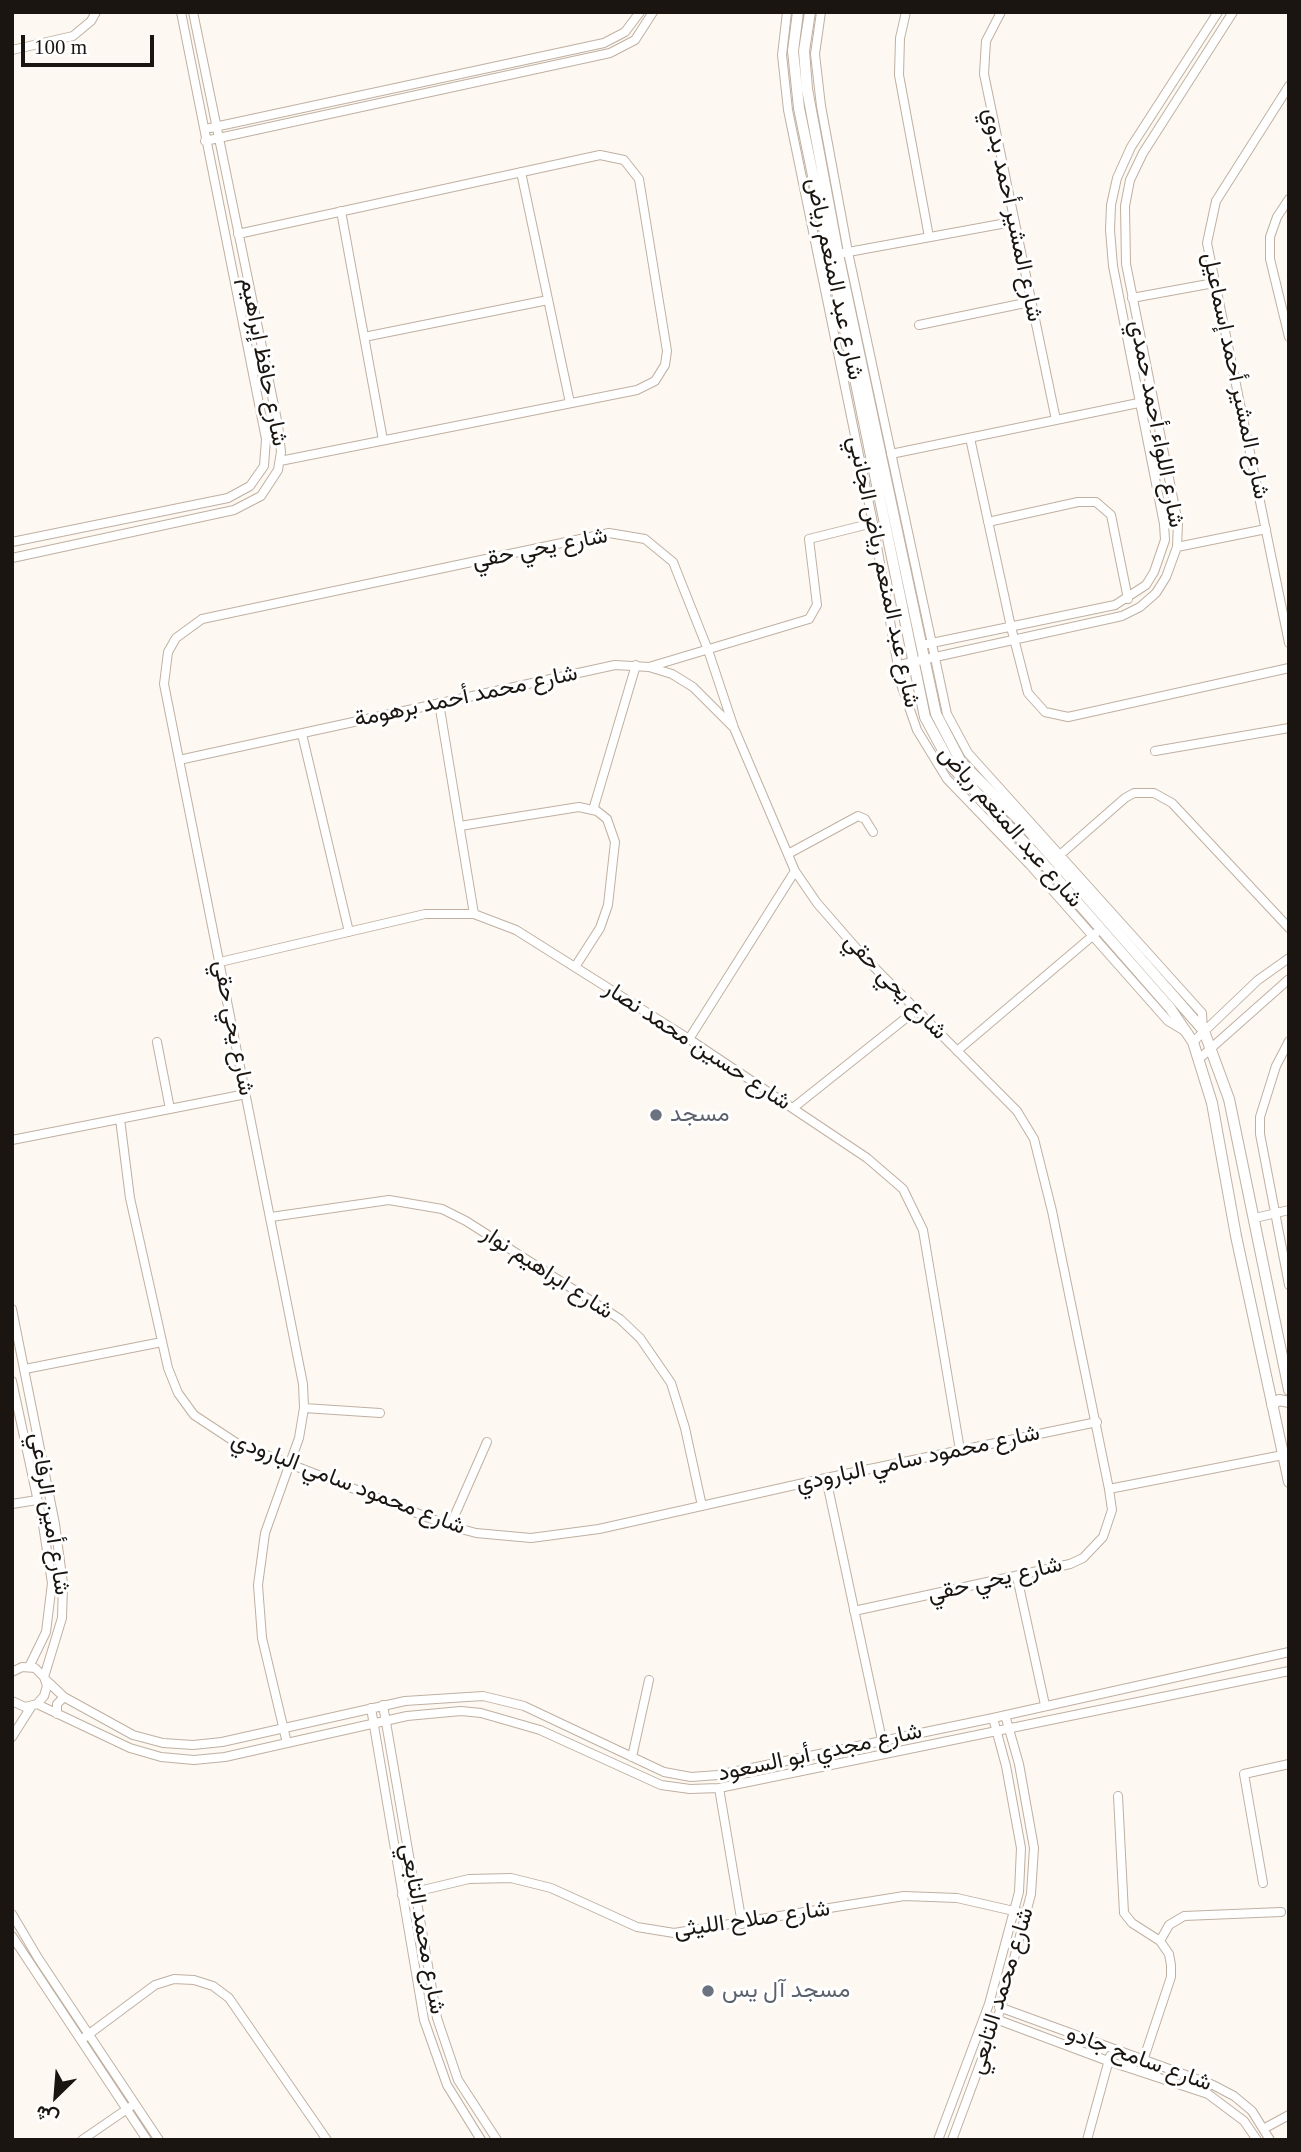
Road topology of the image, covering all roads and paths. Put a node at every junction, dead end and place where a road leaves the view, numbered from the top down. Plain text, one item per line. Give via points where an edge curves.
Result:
1 (96, 12) edge
2 (194, 12) edge
3 (640, 12) edge
4 (653, 12) edge
5 (787, 12) edge
6 (797, 12) edge
7 (810, 12) edge
8 (821, 12) edge
9 (906, 12) edge
10 (1001, 12) edge
11 (1218, 12) edge
12 (1233, 12) edge
13 (181, 14) edge
14 (596, 45) junction
15 (12, 50) edge
16 (598, 56) junction
17 (1289, 86) edge
18 (1158, 104) junction
19 (793, 109) junction
20 (1168, 111) junction
21 (215, 127) junction
22 (203, 130) junction
23 (217, 138) junction
24 (205, 141) junction
25 (521, 172) junction
26 (1289, 199) edge
27 (341, 211) junction
28 (1012, 222) junction
29 (238, 234) junction
30 (929, 237) junction
31 (833, 255) junction
32 (1214, 283) junction
33 (1132, 298) junction
34 (548, 300) junction
35 (1030, 302) junction
36 (919, 325) dead end
37 (364, 337) junction
38 (1289, 337) edge
39 (262, 347) junction
40 (248, 349) junction
41 (1153, 400) junction
42 (570, 403) junction
43 (1140, 403) junction
44 (1056, 420) junction
45 (970, 438) junction
46 (383, 440) junction
47 (891, 454) junction
48 (280, 461) junction
49 (156, 513) junction
50 (988, 522) junction
51 (873, 523) junction
52 (160, 528) junction
53 (1266, 529) junction
54 (12, 542) edge
55 (1177, 547) junction
56 (12, 558) edge
57 (896, 578) junction
58 (884, 581) junction
59 (1128, 598) junction
60 (1011, 627) junction
61 (1014, 640) junction
62 (1289, 643) edge
63 (927, 645) junction
64 (911, 648) junction
65 (708, 650) junction
66 (897, 651) junction
67 (930, 658) junction
68 (913, 661) junction
69 (636, 664) junction
70 (899, 665) junction
71 (649, 667) junction
72 (1289, 668) edge
73 (439, 703) junction
74 (928, 725) junction
75 (734, 728) junction
76 (1289, 728) edge
77 (917, 730) junction
78 (302, 734) junction
79 (1155, 751) dead end
80 (179, 760) junction
81 (593, 810) junction
82 (460, 826) junction
83 (873, 832) dead end
84 (788, 854) junction
85 (1061, 854) junction
86 (795, 871) junction
87 (474, 914) junction
88 (1289, 928) edge
89 (349, 932) junction
90 (1096, 933) junction
91 (1289, 958) edge
92 (220, 962) junction
93 (575, 967) junction
94 (1289, 979) edge
95 (916, 1010) junction
96 (1204, 1030) junction
97 (1190, 1037) junction
98 (689, 1039) junction
99 (1289, 1041) edge
100 (157, 1042) dead end
101 (1212, 1047) junction
102 (957, 1051) junction
103 (1200, 1058) junction
104 (246, 1094) junction
105 (793, 1108) junction
106 (170, 1109) junction
107 (120, 1119) junction
108 (12, 1140) edge
109 (1289, 1210) edge
110 (1274, 1214) junction
111 (271, 1217) junction
112 (1255, 1218) junction
113 (1289, 1285) edge
114 (12, 1308) edge
115 (162, 1342) junction
116 (1285, 1365) junction
117 (1264, 1366) junction
118 (25, 1369) junction
119 (12, 1381) edge
120 (1289, 1390) edge
121 (1289, 1402) edge
122 (1272, 1405) junction
123 (304, 1408) junction
124 (380, 1413) dead end
125 (35, 1420) junction
126 (1097, 1422) junction
127 (16, 1423) edge
128 (487, 1442) dead end
129 (960, 1450) junction
130 (1283, 1455) junction
131 (289, 1463) junction
132 (826, 1478) junction
133 (1289, 1482) edge
134 (1109, 1489) junction
135 (37, 1500) junction
136 (12, 1504) edge
137 (702, 1506) junction
138 (450, 1525) junction
139 (1017, 1577) junction
140 (854, 1611) junction
141 (1289, 1652) edge
142 (1260, 1660) junction
143 (29, 1667) junction
144 (14, 1670) edge
145 (1289, 1671) edge
146 (1264, 1677) junction
147 (45, 1678) junction
148 (649, 1679) dead end
149 (64, 1697) junction
150 (12, 1701) edge
151 (34, 1705) junction
152 (383, 1705) junction
153 (1045, 1706) junction
154 (371, 1708) junction
155 (57, 1714) junction
156 (1005, 1715) junction
157 (993, 1718) junction
158 (386, 1720) junction
159 (374, 1723) junction
160 (283, 1728) junction
161 (1010, 1730) junction
162 (998, 1733) junction
163 (12, 1737) edge
164 (881, 1740) junction
165 (287, 1743) junction
166 (885, 1754) junction
167 (632, 1757) junction
168 (1289, 1764) edge
169 (719, 1788) junction
170 (1118, 1796) dead end
171 (1263, 1883) dead end
172 (415, 1892) junction
173 (402, 1895) junction
174 (1015, 1911) junction
175 (1281, 1912) dead end
176 (12, 1914) edge
177 (1027, 1914) junction
178 (742, 1924) junction
179 (12, 1936) edge
180 (1160, 1941) junction
181 (989, 2004) junction
182 (1002, 2008) junction
183 (985, 2015) junction
184 (997, 2020) junction
185 (85, 2037) junction
186 (1111, 2050) junction
187 (1108, 2061) junction
188 (1143, 2061) junction
189 (135, 2103) junction
190 (127, 2109) junction
191 (1289, 2115) edge
192 (1265, 2128) junction
193 (82, 2140) edge
194 (147, 2140) edge
195 (159, 2140) edge
196 (327, 2140) edge
197 (481, 2140) edge
198 (496, 2140) edge
199 (938, 2140) edge
200 (952, 2140) edge
201 (1087, 2140) edge
202 (1257, 2140) edge
203 (1270, 2140) edge

1 - 15 street via 73,36
2 - 13 street
2 - 21 street, شارع حافظ إبراهيم
3 - 14 street via 625,32
4 - 16 street via 635,40
5 - 19 street via 782,55
6 - 19 street, شارع عبد المنعم رياض
7 - 31 street, شارع عبد المنعم رياض via 804,51 807,89
8 - 31 street, شارع عبد المنعم رياض الجانبي via 815,70
9 - 30 street via 899,75
10 - 28 street, شارع المشير أحمد بدوي via 986,41 983,63
11 - 18 street, شارع اللواء أحمد حمدي
12 - 20 street, شارع اللواء أحمد حمدي
13 - 22 street, شارع حافظ إبراهيم
14 - 16 street
14 - 21 street
16 - 23 street
17 - 32 street, شارع المشير أحمد إسماعيل via 1216,201 1207,243
18 - 20 street
18 - 43 street, شارع اللواء أحمد حمدي via 1117,178 1110,230 1116,286
19 - 31 street, شارع عبد المنعم رياض
20 - 33 street, شارع اللواء أحمد حمدي via 1138,162 1125,206 1123,230
21 - 22 street
21 - 23 street, شارع حافظ إبراهيم
22 - 24 street, شارع حافظ إبراهيم
23 - 24 street
23 - 29 street, شارع حافظ إبراهيم
24 - 40 street, شارع حافظ إبراهيم
25 - 27 street
25 - 34 street
25 - 42 street via 606,154 624,159 639,178 667,351 665,365 655,381 643,388
26 - 38 street via 1273,227 1270,258
27 - 29 street
27 - 37 street
28 - 30 street
28 - 35 street, شارع المشير أحمد بدوي
29 - 39 street, شارع حافظ إبراهيم
30 - 31 street
31 - 47 street, شارع عبد المنعم رياض الجانبي
31 - 51 street, شارع عبد المنعم رياض الجانبي
31 - 57 street, شارع عبد المنعم رياض
31 - 63 street, شارع عبد المنعم رياض
32 - 33 street
32 - 53 street, شارع المشير أحمد إسماعيل
33 - 41 street, شارع اللواء أحمد حمدي
34 - 37 street
34 - 42 street
35 - 36 street
35 - 44 street, شارع المشير أحمد بدوي
37 - 46 street
39 - 40 street
39 - 48 street, شارع حافظ إبراهيم via 281,440
40 - 49 street, شارع حافظ إبراهيم via 267,439 258,477 228,498
41 - 43 street
41 - 55 street, شارع اللواء أحمد حمدي via 1176,512
42 - 46 street
43 - 44 street
43 - 59 street, شارع اللواء أحمد حمدي via 1165,540 1146,585
44 - 45 street
45 - 47 street
45 - 50 street
46 - 48 street
47 - 63 street, شارع عبد المنعم رياض الجانبي
48 - 52 street, شارع حافظ إبراهيم via 271,484 248,504
49 - 52 street
49 - 54 street, شارع حافظ إبراهيم
50 - 59 street via 1096,502 1111,515
50 - 60 street
51 - 58 street, شارع عبد المنعم رياض الجانبي
51 - 65 street via 809,539 817,605 809,619
52 - 56 street, شارع حافظ إبراهيم
53 - 55 street
53 - 62 street, شارع المشير أحمد إسماعيل
55 - 61 street, شارع اللواء أحمد حمدي via 1166,577 1140,607 1122,616
57 - 58 street
57 - 64 street, شارع عبد المنعم رياض
58 - 66 street, شارع عبد المنعم رياض الجانبي
59 - 60 street, شارع اللواء أحمد حمدي via 1115,605
60 - 61 street
60 - 63 street, شارع اللواء أحمد حمدي
61 - 67 street, شارع اللواء أحمد حمدي
61 - 72 street via 1028,693 1035,704 1056,716 1069,717
63 - 64 street, شارع اللواء أحمد حمدي
63 - 67 street, شارع عبد المنعم رياض
64 - 66 street, شارع اللواء أحمد حمدي
64 - 68 street, شارع عبد المنعم رياض
65 - 71 street
65 - 75 street, شارع يحي حقي
65 - 80 street, شارع يحي حقي via 673,562 645,539 609,533 202,619 176,638 164,668
66 - 70 street, شارع عبد المنعم رياض الجانبي
67 - 68 street, شارع اللواء أحمد حمدي
67 - 85 street, شارع عبد المنعم رياض الجانبي via 955,734
67 - 96 street, شارع عبد المنعم رياض via 936,713 961,762 1022,823
68 - 70 street, شارع اللواء أحمد حمدي
68 - 74 street, شارع عبد المنعم رياض
69 - 71 street, شارع محمد أحمد برهومة
69 - 73 street, شارع محمد أحمد برهومة via 615,664
69 - 81 street
70 - 77 street, شارع عبد المنعم رياض الجانبي
71 - 75 street, شارع محمد أحمد برهومة via 692,687
73 - 78 street, شارع محمد أحمد برهومة
73 - 82 street
74 - 77 street
74 - 90 street, شارع عبد المنعم رياض via 952,767 1037,856
75 - 84 street, شارع يحي حقي
76 - 79 street
77 - 90 street, شارع عبد المنعم رياض الجانبي via 939,770
78 - 80 street, شارع محمد أحمد برهومة
78 - 89 street
80 - 92 street, شارع يحي حقي
81 - 82 street via 573,808
81 - 93 street via 607,819 615,836 610,897 600,929
82 - 87 street
83 - 84 street via 858,816
84 - 86 street, شارع يحي حقي
85 - 88 street via 1125,798 1154,793 1172,803
85 - 96 street, شارع عبد المنعم رياض الجانبي via 1202,1013
86 - 95 street, شارع يحي حقي via 840,930
86 - 98 street
87 - 89 street, شارع حسين محمد نصار via 425,914
87 - 93 street, شارع حسين محمد نصار via 516,930
89 - 92 street, شارع حسين محمد نصار
90 - 97 street, شارع عبد المنعم رياض via 1170,1008
90 - 102 street
91 - 96 street
92 - 104 street, شارع يحي حقي
93 - 98 street, شارع حسين محمد نصار
94 - 101 street
95 - 102 street, شارع يحي حقي
95 - 105 street
96 - 97 street
96 - 101 street, شارع عبد المنعم رياض
97 - 103 street, شارع عبد المنعم رياض
98 - 105 street, شارع حسين محمد نصار
99 - 110 street via 1260,1117
100 - 106 street
101 - 103 street
101 - 112 street, شارع عبد المنعم رياض via 1229,1100
102 - 126 street, شارع يحي حقي via 1017,1111 1034,1139
103 - 117 street, شارع عبد المنعم رياض
104 - 106 street
104 - 111 street, شارع يحي حقي
105 - 129 street, شارع حسين محمد نصار via 886,1171 915,1209 923,1230
106 - 107 street
107 - 108 street
107 - 115 street, شارع محمود سامي البارودي via 130,1198
109 - 110 street
110 - 112 street
110 - 113 street
111 - 123 street, شارع يحي حقي
111 - 137 street, شارع ابراهيم نوار via 389,1200 442,1209 620,1319 640,1338 671,1383
112 - 116 street, شارع عبد المنعم رياض
114 - 118 street, شارع أمين الرفاعي
115 - 118 street
115 - 131 street, شارع محمود سامي البارودي via 178,1393 194,1415 238,1444
116 - 117 street via 1273,1371
116 - 120 street, شارع عبد المنعم رياض
117 - 122 street, شارع عبد المنعم رياض
118 - 125 street, شارع أمين الرفاعي
119 - 127 street, شارع أمين الرفاعي
121 - 122 street via 1279,1400
122 - 130 street, شارع عبد المنعم رياض
123 - 124 street
123 - 131 street, شارع يحي حقي
125 - 127 street
125 - 147 street, شارع أمين الرفاعي via 63,1584 62,1618
126 - 129 street, شارع محمود سامي البارودي
126 - 134 street, شارع يحي حقي
127 - 135 street, شارع أمين الرفاعي
128 - 138 street
129 - 132 street, شارع محمود سامي البارودي
130 - 133 street, شارع عبد المنعم رياض
130 - 134 street
131 - 138 street, شارع محمود سامي البارودي
131 - 160 street, شارع يحي حقي via 265,1533 258,1585 262,1638
132 - 137 street, شارع محمود سامي البارودي
132 - 140 street
134 - 139 street, شارع يحي حقي via 1109,1524 1094,1549 1070,1564
135 - 136 street
135 - 143 street, شارع أمين الرفاعي via 52,1600 46,1632
137 - 138 street, شارع محمود سامي البارودي via 599,1529 531,1538 490,1535
139 - 140 street, شارع يحي حقي
139 - 153 street
140 - 164 street
141 - 142 street, شارع مجدي أبو السعود
142 - 146 street
142 - 153 street, شارع مجدي أبو السعود
143 - 144 street
143 - 147 street, شارع مجدي أبو السعود
145 - 146 street, شارع مجدي أبو السعود
146 - 161 street, شارع مجدي أبو السعود
147 - 149 street, شارع مجدي أبو السعود
147 - 151 street, شارع أمين الرفاعي via 46,1691
148 - 167 street
149 - 155 street via 57,1704
149 - 160 street, شارع مجدي أبو السعود via 123,1731 163,1743 222,1742
150 - 151 street, شارع مجدي أبو السعود
151 - 155 street, شارع مجدي أبو السعود
151 - 163 street
152 - 154 street, شارع مجدي أبو السعود
152 - 158 street, شارع محمد التابعي
152 - 167 street, شارع مجدي أبو السعود via 462,1696 504,1700
153 - 156 street, شارع مجدي أبو السعود
154 - 159 street, شارع محمد التابعي
154 - 160 street, شارع مجدي أبو السعود
155 - 165 street, شارع مجدي أبو السعود via 98,1735 161,1757 225,1757
156 - 157 street, شارع مجدي أبو السعود
156 - 161 street, شارع محمد التابعي
157 - 162 street, شارع محمد التابعي
157 - 164 street, شارع مجدي أبو السعود
158 - 159 street, شارع مجدي أبو السعود
158 - 169 street, شارع مجدي أبو السعود via 461,1711 502,1717 661,1785
158 - 172 street, شارع محمد التابعي
159 - 165 street, شارع مجدي أبو السعود
159 - 173 street, شارع محمد التابعي
160 - 165 street, شارع يحي حقي
161 - 162 street, شارع مجدي أبو السعود
161 - 177 street, شارع محمد التابعي via 1034,1848
162 - 166 street, شارع مجدي أبو السعود
162 - 174 street, شارع محمد التابعي via 1021,1849
164 - 166 street
164 - 167 street, شارع مجدي أبو السعود via 691,1777 664,1772
166 - 169 street, شارع مجدي أبو السعود
168 - 171 street via 1244,1774
169 - 178 street
170 - 180 street via 1124,1913
172 - 173 street, شارع صلاح الليثى
172 - 178 street, شارع صلاح الليثى via 469,1879 511,1878 551,1888 619,1921 655,1931 693,1933
172 - 198 street, شارع محمد التابعي via 446,2049 474,2109
173 - 197 street, شارع محمد التابعي via 434,2053 463,2115
174 - 177 street, شارع صلاح الليثى
174 - 178 street, شارع صلاح الليثى via 957,1898 904,1896
174 - 181 street, شارع محمد التابعي
175 - 180 street via 1184,1916 1170,1925
176 - 185 street
177 - 182 street, شارع محمد التابعي
179 - 185 street
180 - 188 street via 1169,1954 1171,1977
181 - 182 street, شارع سامح جادو
181 - 183 street, شارع محمد التابعي
182 - 184 street, شارع محمد التابعي
182 - 186 street, شارع سامح جادو
183 - 184 street, شارع سامح جادو
183 - 199 street, شارع محمد التابعي
184 - 187 street, شارع سامح جادو
184 - 200 street, شارع محمد التابعي
185 - 189 street
185 - 190 street
185 - 196 street via 155,1985 174,1979 213,1986 229,1998
186 - 187 street
186 - 188 street, شارع سامح جادو
187 - 201 street
187 - 202 street, شارع سامح جادو via 1208,2094 1244,2121
188 - 192 street, شارع سامح جادو via 1234,2096
189 - 190 street
189 - 195 street
190 - 193 street
190 - 194 street
191 - 192 street
192 - 203 street, شارع سامح جادو

